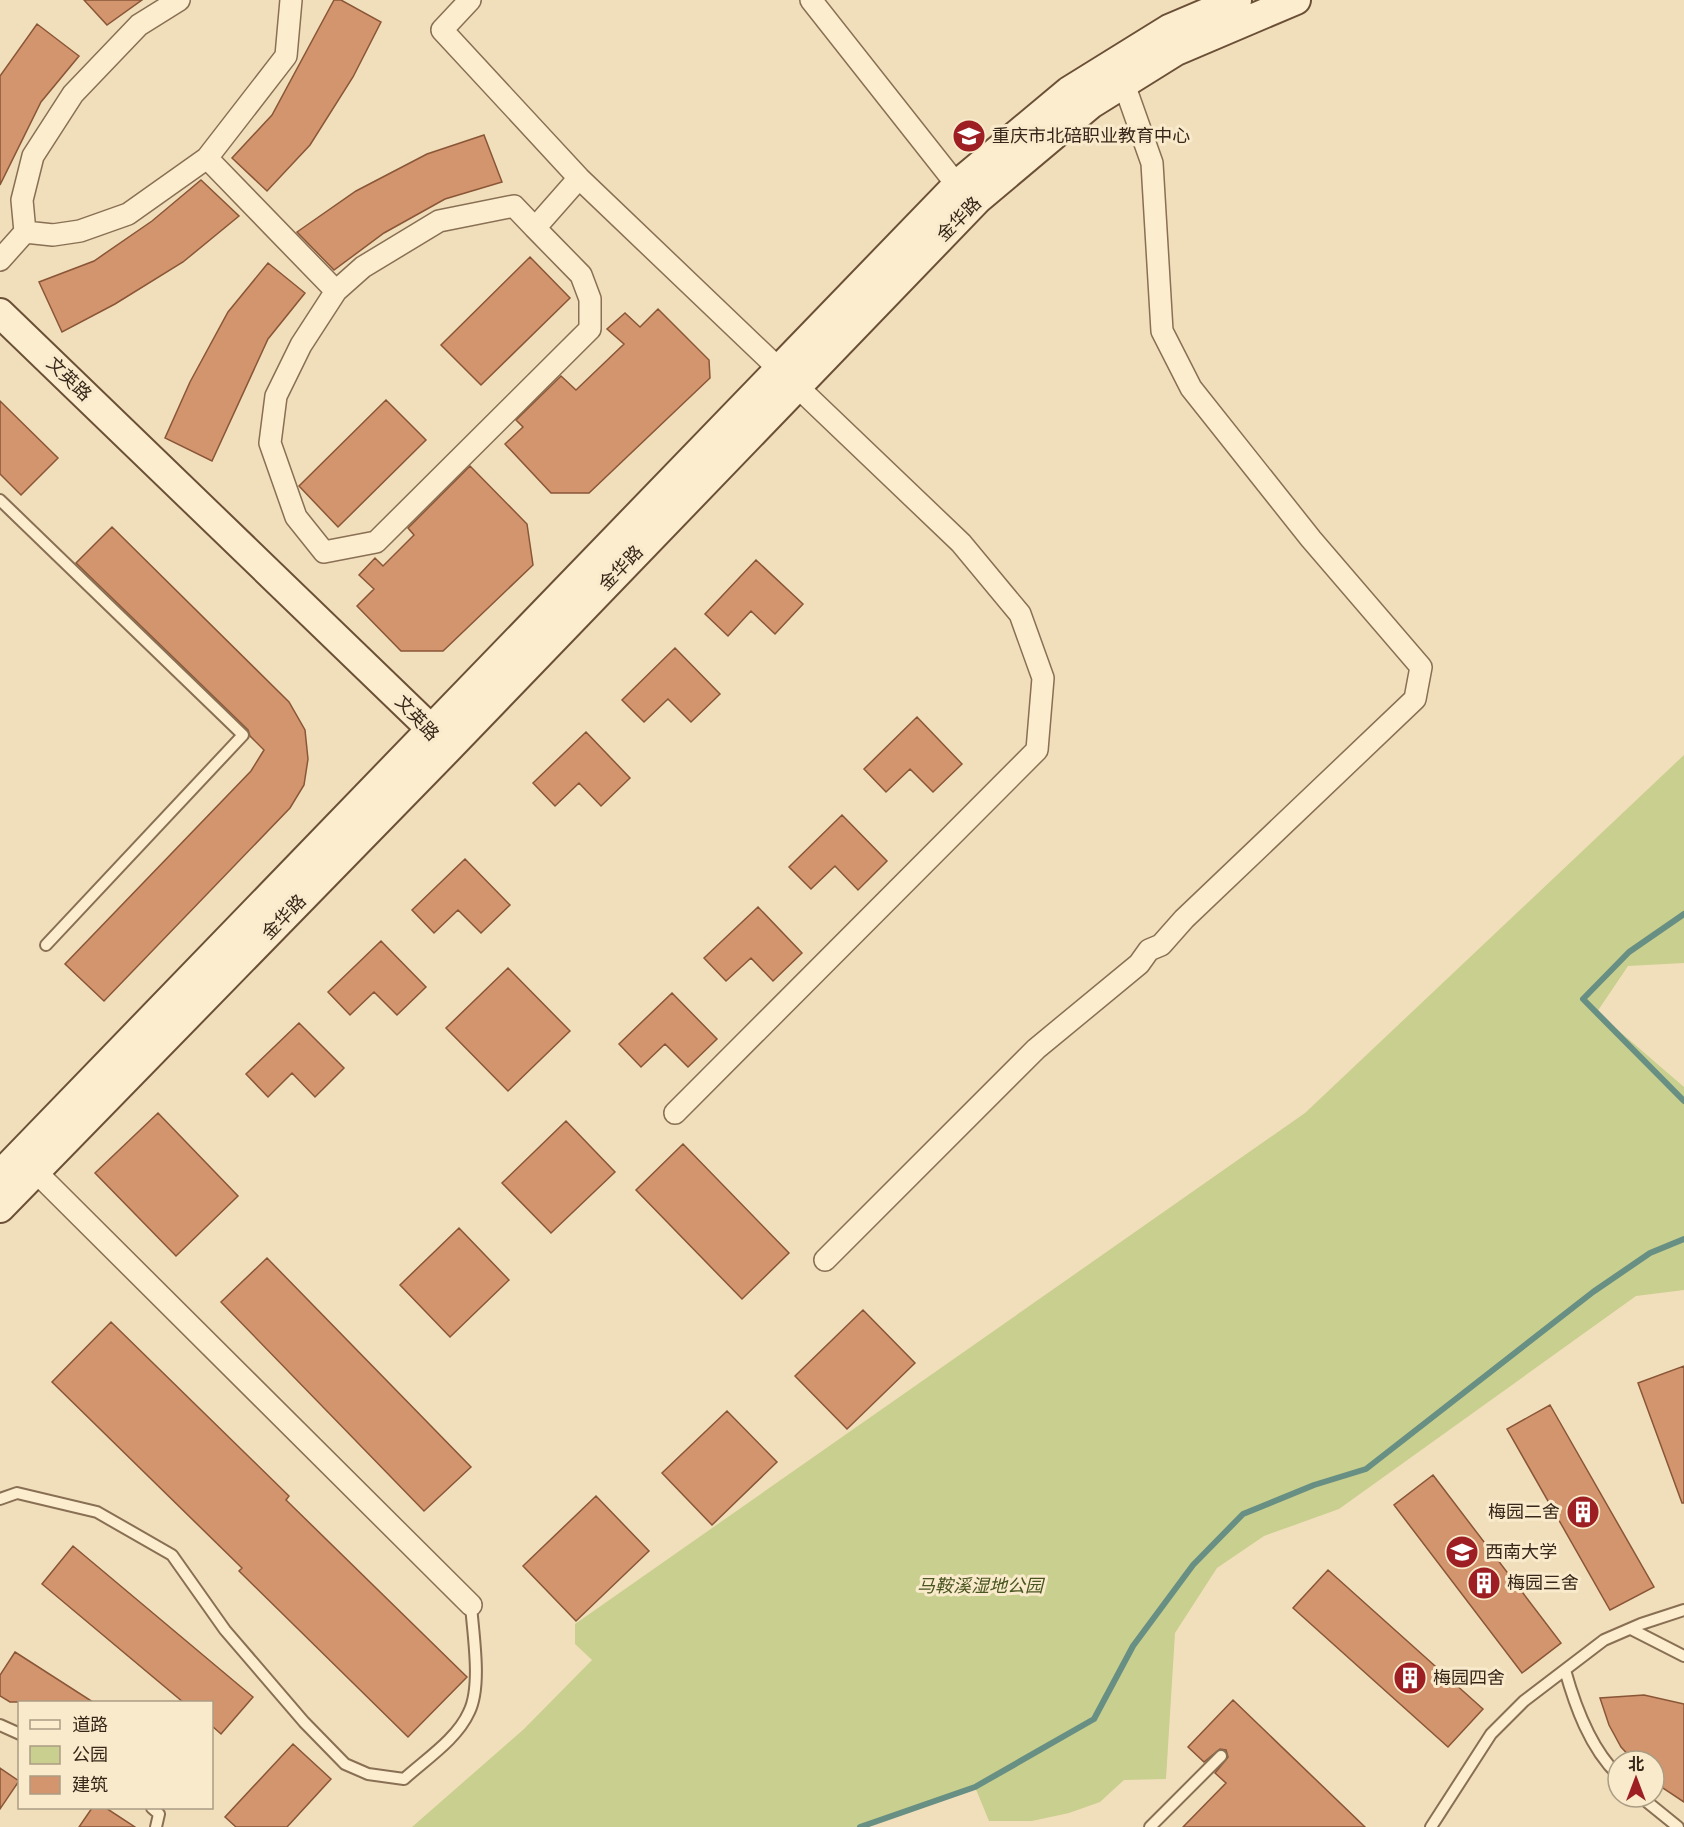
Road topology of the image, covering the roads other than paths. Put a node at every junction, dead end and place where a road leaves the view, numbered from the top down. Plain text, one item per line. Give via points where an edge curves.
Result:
1 (179, 0) edge
2 (291, 0) edge
3 (470, 0) edge
4 (811, 0) edge
5 (1237, 0) edge
6 (1296, 0) edge
7 (1124, 84) junction
8 (207, 158) junction
9 (579, 178) junction
10 (957, 185) junction
11 (535, 228) junction
12 (26, 232) junction
13 (0, 260) edge
14 (336, 291) junction
15 (0, 313) edge
16 (0, 339) edge
17 (788, 378) junction
18 (0, 500) edge
19 (433, 741) junction
20 (46, 945) dead end
21 (675, 1113) dead end
22 (18, 1167) edge
23 (0, 1208) edge
24 (825, 1260) dead end
25 (0, 1499) edge
26 (471, 1605) joint
27 (1684, 1610) edge
28 (1631, 1629) junction
29 (1684, 1656) edge
30 (1565, 1670) junction
31 (0, 1725) edge
32 (18, 1733) edge
33 (1221, 1756) dead end
34 (1606, 1759) edge
35 (153, 1809) edge
36 (1656, 1809) edge
37 (156, 1827) edge
38 (1150, 1827) edge
39 (1431, 1827) edge
40 (1678, 1827) edge

1 - 12 street via 139,25 73,94 33,156 22,200
2 - 8 street via 286,56
3 - 9 street via 442,30
4 - 10 street
5 - 10 main road, 金华路 via 1169,29 1069,91
6 - 7 main road, 金华路 via 1176,51
7 - 17 main road, 金华路 via 1091,105 978,198
7 - 24 street via 1152,163 1162,331 1191,388 1311,539 1421,667 1415,699 1161,945 1149,950 1139,964 1036,1049
8 - 12 street via 128,214 80,231 53,235
8 - 14 street
9 - 11 street
9 - 17 street
10 - 17 main road, 金华路
11 - 14 street via 514,206 439,221 363,267
11 - 14 street via 580,275 590,299 590,329 376,542 324,552 296,518 270,443 276,396 301,345
12 - 13 street
15 - 19 main road, 文英路
16 - 19 main road, 文英路
17 - 19 main road, 金华路
17 - 21 street via 960,543 1020,614 1043,678 1037,750
18 - 20 lane via 243,735
19 - 22 main road, 金华路
22 - 23 main road, 金华路
22 - 26 street
25 - 26 lane via 17,1493 97,1512 172,1555 225,1629 304,1722 345,1764 368,1774 404,1779 449,1739 470,1712 476,1671
27 - 28 lane
28 - 29 lane
28 - 30 lane via 1604,1640
30 - 34 lane via 1574,1705
30 - 39 lane via 1524,1701 1491,1734
31 - 32 lane
33 - 38 lane
35 - 37 lane via 159,1814
36 - 40 lane

